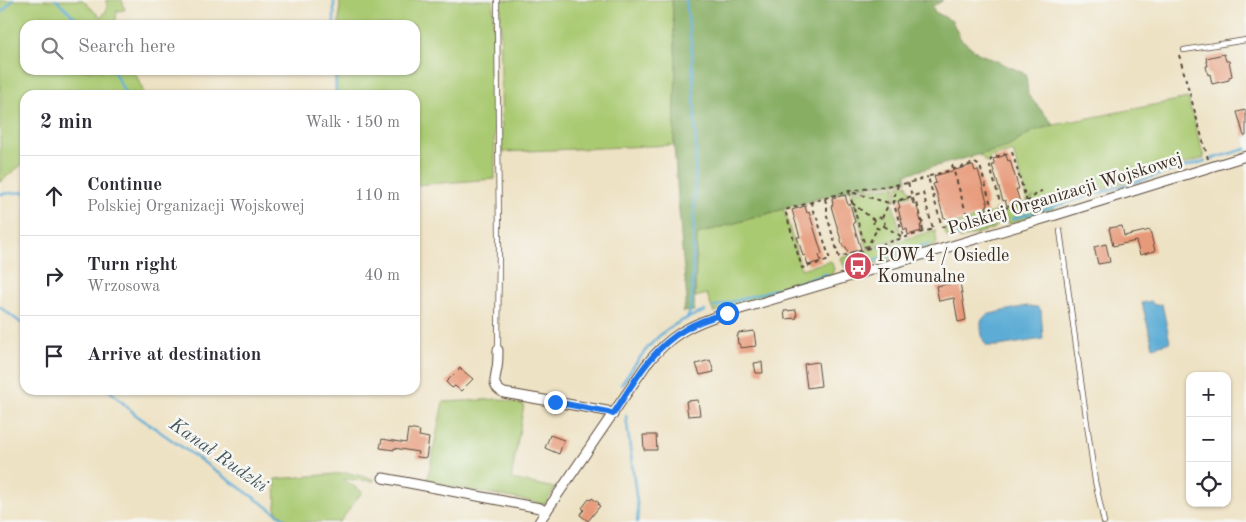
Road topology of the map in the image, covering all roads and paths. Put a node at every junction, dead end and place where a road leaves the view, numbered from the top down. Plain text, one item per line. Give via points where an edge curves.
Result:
1 (497, 0) edge
2 (1246, 40) edge
3 (1184, 50) joint
4 (1246, 156) edge
5 (952, 165) dead end
6 (1210, 167) junction
7 (953, 169) junction
8 (928, 177) junction
9 (908, 183) junction
10 (898, 184) junction
11 (849, 191) junction
12 (1042, 191) dead end
13 (912, 196) junction
14 (824, 198) junction
15 (811, 202) junction
16 (891, 202) junction
17 (1027, 202) junction
18 (852, 203) junction
19 (882, 218) junction
20 (968, 219) junction
21 (874, 220) junction
22 (884, 226) junction
23 (877, 228) junction
24 (1060, 231) dead end
25 (923, 232) junction
26 (904, 238) junction
27 (866, 249) junction
28 (498, 350) joint
29 (613, 414) junction
30 (383, 478) dead end
31 (546, 512) junction
32 (539, 522) edge
33 (1104, 522) edge

1 - 28 lane
2 - 3 lane
3 - 6 path via 1179,54
4 - 6 street, Polskiej Organizacji Wojskowej
5 - 7 path
6 - 29 street, Polskiej Organizacji Wojskowej via 703,321 679,333 658,350
7 - 8 path
7 - 20 path
7 - 20 path via 975,163 980,166 993,212
8 - 9 path
8 - 20 path via 942,227
9 - 10 path
9 - 13 path
10 - 11 path
10 - 16 path
11 - 14 path
11 - 16 path
11 - 18 path
12 - 17 path
13 - 16 path
13 - 25 path via 917,203
13 - 25 path via 923,193 933,229
14 - 15 path
14 - 27 path via 840,257
15 - 15 path via 785,210 802,268 830,260
16 - 19 path
16 - 26 path
17 - 17 path via 1002,209 989,163 992,158 1012,152
18 - 21 path
18 - 27 path
19 - 21 path
19 - 22 path
21 - 23 path
22 - 23 path
22 - 26 path
23 - 27 path
24 - 33 lane, Polskiej Organizacji Wojskowej via 1095,481
25 - 26 path
26 - 27 path
28 - 29 street via 494,378 495,385 504,394
29 - 31 street, Polskiej Organizacji Wojskowej
30 - 31 street via 540,508
31 - 32 street, Polskiej Organizacji Wojskowej

